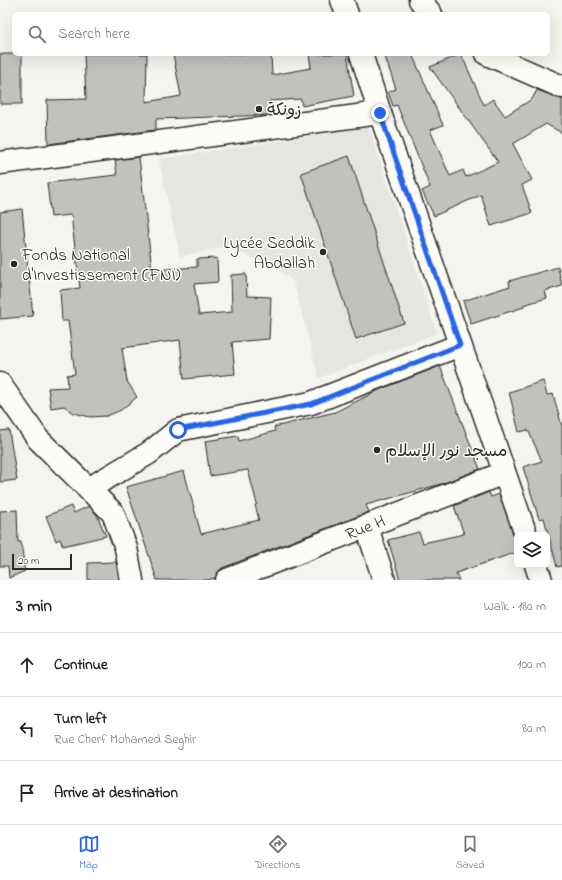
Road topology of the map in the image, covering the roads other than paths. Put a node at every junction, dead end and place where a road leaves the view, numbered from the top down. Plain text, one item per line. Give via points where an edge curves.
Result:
1 (342, 0) edge
2 (420, 0) edge
3 (346, 12) edge
4 (429, 12) edge
5 (363, 56) edge
6 (492, 56) edge
7 (562, 87) edge
8 (380, 113) junction
9 (0, 163) edge
10 (460, 345) junction
11 (0, 384) edge
12 (504, 473) junction
13 (88, 489) junction
14 (367, 527) junction
15 (525, 532) edge
16 (537, 568) edge
17 (132, 580) edge
18 (226, 580) edge
19 (384, 580) edge
20 (541, 580) edge

1 - 3 street
2 - 4 street
5 - 8 street
6 - 7 street
8 - 9 street
8 - 10 street
10 - 12 street
10 - 13 street via 311,404 178,430 149,453
11 - 13 street via 38,439
12 - 14 street, Rue H
12 - 15 street
13 - 17 street via 113,513 126,548
14 - 18 street, Rue H
14 - 19 street
16 - 20 street

